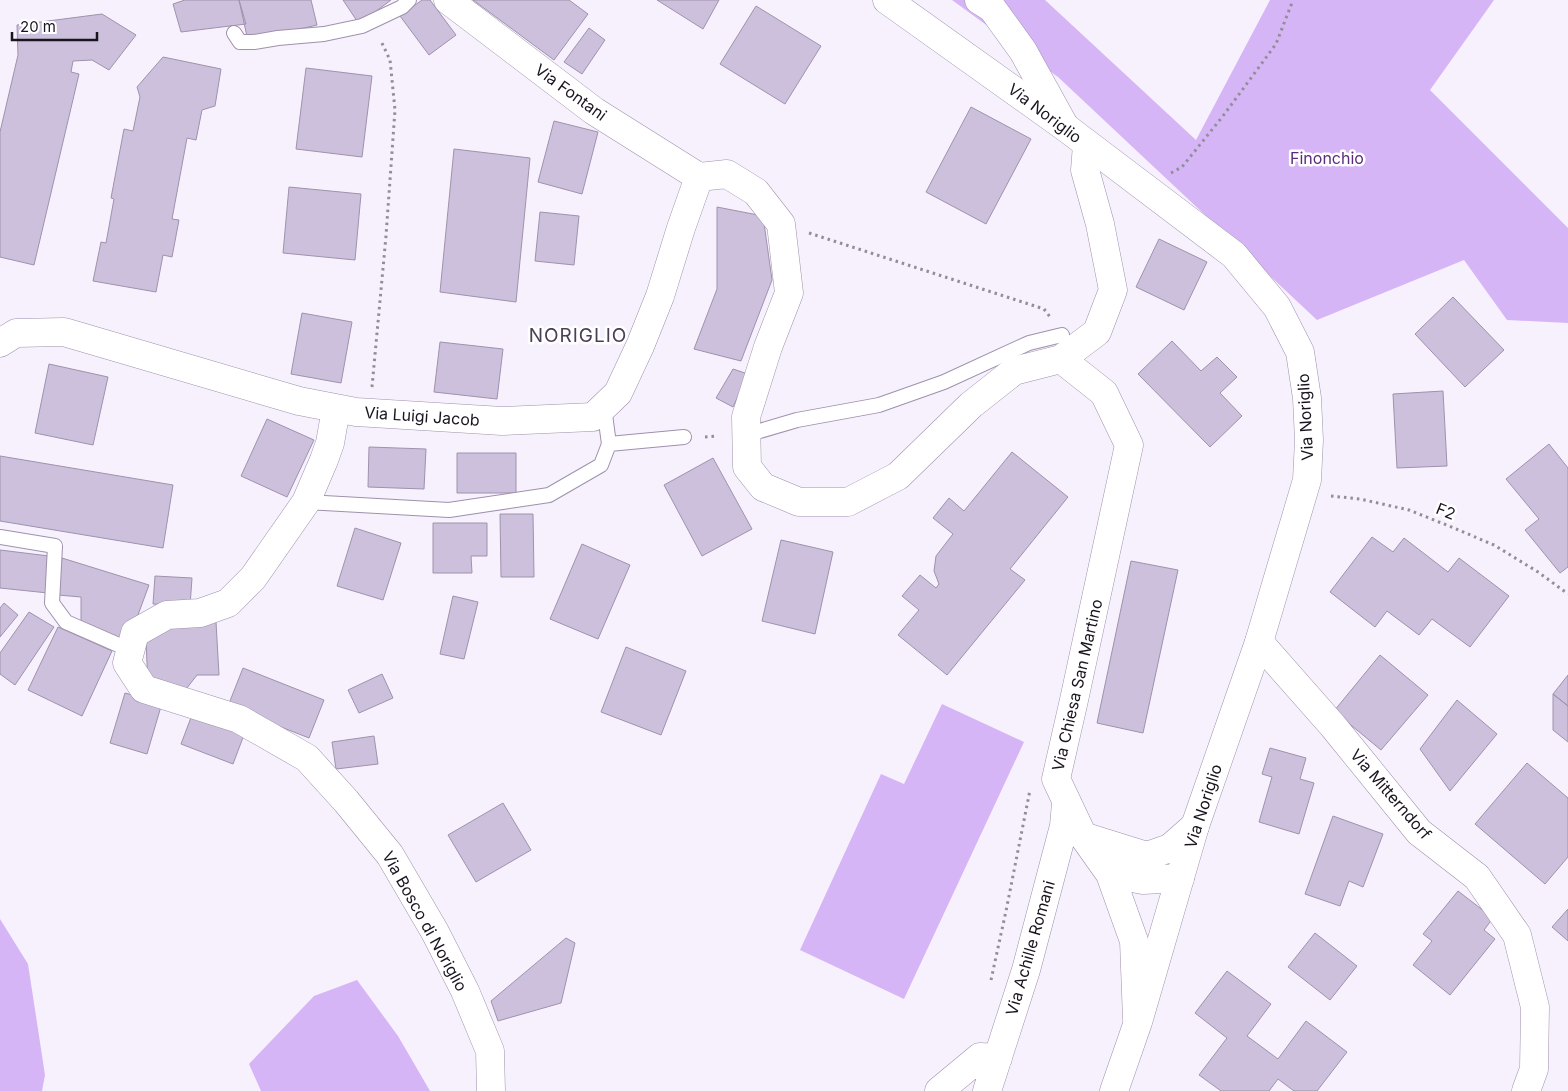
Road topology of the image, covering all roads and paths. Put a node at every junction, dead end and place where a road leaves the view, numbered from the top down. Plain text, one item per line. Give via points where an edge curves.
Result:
1 (409, 0) edge
2 (448, 0) edge
3 (887, 0) edge
4 (979, 0) edge
5 (1293, 0) edge
6 (371, 22) junction
7 (234, 33) dead end
8 (1065, 127) junction
9 (1087, 145) junction
10 (699, 177) junction
11 (1144, 187) junction
12 (781, 224) junction
13 (0, 343) edge
14 (1062, 347) junction
15 (604, 406) junction
16 (336, 409) junction
17 (369, 412) junction
18 (746, 435) junction
19 (684, 437) joint
20 (609, 444) junction
21 (1307, 480) junction
22 (306, 502) junction
23 (0, 537) edge
24 (1568, 594) edge
25 (1259, 642) junction
26 (130, 650) junction
27 (1031, 783) dead end
28 (1066, 802) junction
29 (1195, 826) junction
30 (1083, 836) junction
31 (1147, 856) junction
32 (1110, 874) junction
33 (1180, 878) junction
34 (991, 981) dead end
35 (1138, 1022) junction
36 (998, 1058) junction
37 (491, 1091) edge
38 (939, 1091) edge
39 (987, 1091) edge
40 (1114, 1091) edge
41 (1526, 1091) edge

1 - 6 lane via 402,7
2 - 10 street, Via Fontani via 594,111
3 - 8 street, Via Noriglio
4 - 8 street via 992,8 1023,51
5 - 11 path via 1276,44 1223,116 1182,166
6 - 7 lane via 324,34 254,42 240,42
6 - 17 path via 390,60 395,110
8 - 9 street, Via Noriglio
9 - 11 street, Via Noriglio
9 - 14 street via 1085,170 1113,290 1097,332
10 - 12 street via 727,174 756,192
10 - 15 street, Via Luigi Jacob via 640,346 618,393
11 - 21 street, Via Noriglio via 1234,255 1277,307 1300,352 1307,398
12 - 14 path via 1044,309
12 - 18 street via 789,293 746,417
13 - 16 street, Via Luigi Jacob via 16,333 64,332
14 - 18 lane via 1029,342 944,382 879,405 797,420
14 - 18 street via 1014,371 971,404 898,476 848,502 798,502 764,487 747,467
14 - 28 street, Via Chiesa San Martino via 1104,393 1129,445 1056,779
15 - 17 street, Via Luigi Jacob via 593,417 502,421
15 - 20 lane
16 - 17 street, Via Luigi Jacob
16 - 22 street via 330,443
18 - 19 path
19 - 20 lane
20 - 22 lane via 601,465 549,495 449,510
21 - 24 path, F2 / F2 via 1318,495 1360,499 1409,510 1494,545
21 - 25 street, Via Noriglio
22 - 26 street via 253,578 228,603 200,613 168,615 135,633
23 - 26 lane via 55,546 52,603 66,622
25 - 29 street, Via Noriglio
25 - 41 street, Via Mitterndorf via 1419,832 1478,877 1517,935 1535,1007 1534,1069
26 - 37 street, Via Bosco di Noriglio via 127,663 144,689 239,720 308,758 372,832 390,855 466,991 490,1051
27 - 34 path
28 - 30 street, Via Chiesa San Martino
28 - 36 street, Via Achille Romani via 1064,826 1029,960
29 - 31 street via 1170,848
29 - 33 street, Via Noriglio
30 - 31 street
30 - 32 street, Via Chiesa San Martino
31 - 33 street
32 - 33 street via 1143,880
32 - 35 street, Via Chiesa San Martino via 1134,941
33 - 35 street, Via Noriglio
35 - 40 street, Via Noriglio
36 - 38 street via 980,1057
36 - 39 street, Via Achille Romani

